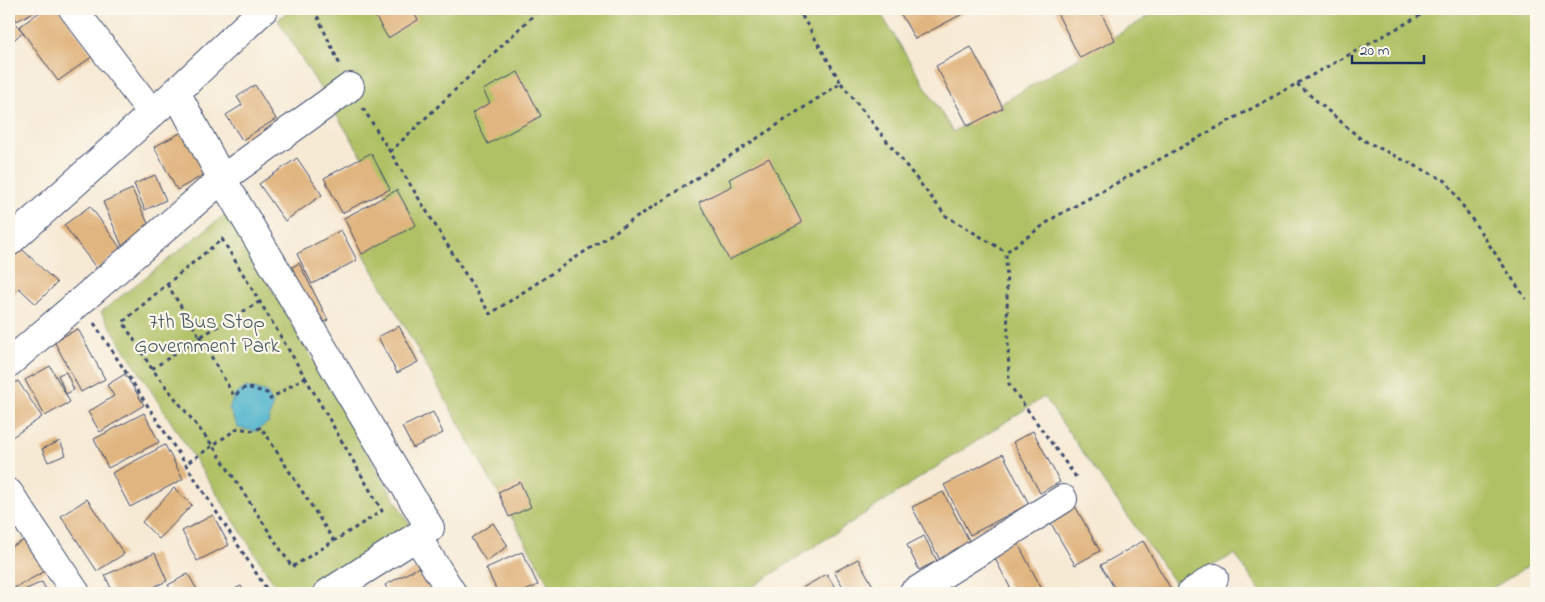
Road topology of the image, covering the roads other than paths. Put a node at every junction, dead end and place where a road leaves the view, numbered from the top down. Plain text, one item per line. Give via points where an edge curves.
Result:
1 (73, 9) edge
2 (264, 9) edge
3 (350, 87) road end
4 (176, 92) junction
5 (152, 113) junction
6 (222, 179) junction
7 (9, 242) edge
8 (9, 363) edge
9 (9, 494) edge
10 (1063, 499) road end
11 (417, 536) junction
12 (1214, 578) dead end
13 (76, 593) edge
14 (328, 593) edge
15 (452, 593) edge
16 (913, 593) edge
17 (1191, 593) edge

1 - 5 street
2 - 4 street
3 - 6 street
4 - 5 street
4 - 6 street
5 - 7 street
6 - 8 street
6 - 11 street via 430,528
9 - 13 street
10 - 16 street
11 - 14 street
11 - 15 street
12 - 17 street

